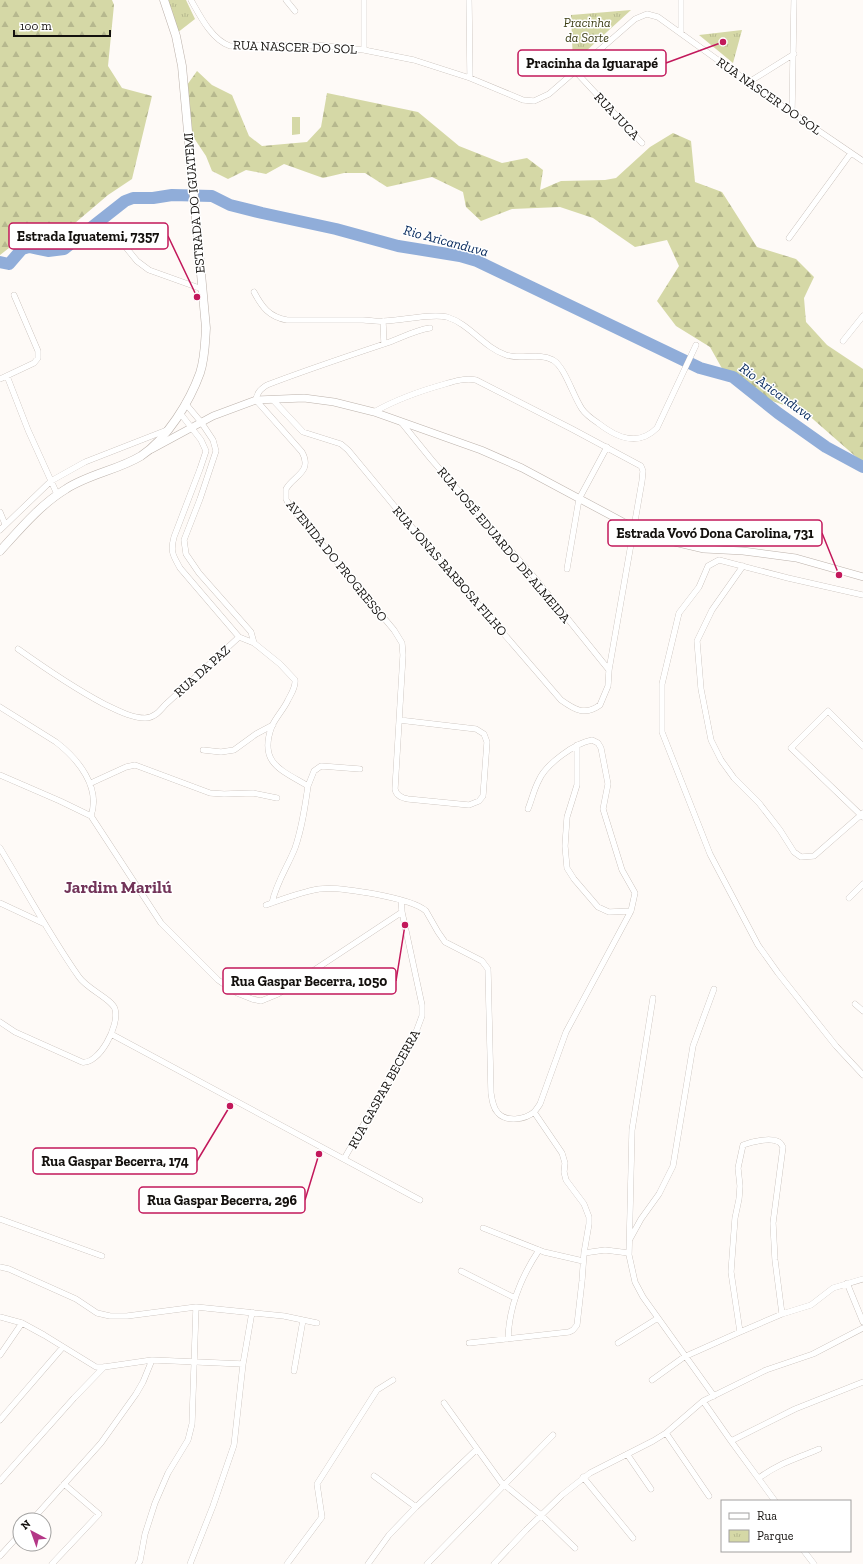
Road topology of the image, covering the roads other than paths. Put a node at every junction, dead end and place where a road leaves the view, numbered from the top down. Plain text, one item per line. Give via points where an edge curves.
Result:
1 (164, 0) edge
2 (191, 0) edge
3 (286, 0) edge
4 (364, 0) edge
5 (469, 0) edge
6 (681, 0) edge
7 (794, 0) edge
8 (296, 12) dead end
9 (681, 32) junction
10 (364, 50) junction
11 (794, 54) junction
12 (576, 72) junction
13 (470, 78) junction
14 (749, 82) junction
15 (792, 112) junction
16 (642, 143) dead end
17 (851, 153) junction
18 (863, 161) edge
19 (115, 234) dead end
20 (789, 238) dead end
21 (202, 290) junction
22 (254, 292) dead end
23 (14, 295) dead end
24 (863, 316) edge
25 (384, 321) junction
26 (430, 328) dead end
27 (843, 341) dead end
28 (384, 344) junction
29 (696, 345) dead end
30 (7, 376) junction
31 (0, 379) edge
32 (256, 400) junction
33 (274, 400) junction
34 (185, 403) junction
35 (374, 412) junction
36 (180, 413) junction
37 (399, 420) junction
38 (201, 422) junction
39 (193, 428) junction
40 (167, 430) junction
41 (607, 447) junction
42 (141, 456) junction
43 (51, 481) junction
44 (57, 494) junction
45 (579, 499) junction
46 (0, 512) edge
47 (5, 524) junction
48 (634, 528) junction
49 (0, 530) edge
50 (0, 551) edge
51 (743, 566) junction
52 (567, 569) dead end
53 (863, 577) edge
54 (863, 595) edge
55 (239, 637) junction
56 (254, 643) junction
57 (18, 649) dead end
58 (608, 670) junction
59 (0, 707) edge
60 (399, 720) junction
61 (273, 725) junction
62 (577, 745) junction
63 (863, 746) edge
64 (203, 750) dead end
65 (360, 768) dead end
66 (0, 776) edge
67 (91, 783) junction
68 (308, 786) junction
69 (277, 798) dead end
70 (528, 809) dead end
71 (862, 815) edge
72 (91, 816) junction
73 (0, 848) edge
74 (863, 884) edge
75 (849, 898) dead end
76 (401, 900) junction
77 (0, 903) edge
78 (272, 903) junction
79 (266, 905) dead end
80 (631, 911) junction
81 (402, 912) junction
82 (45, 924) junction
83 (714, 989) dead end
84 (653, 998) dead end
85 (855, 1004) dead end
86 (863, 1011) edge
87 (0, 1022) edge
88 (111, 1034) junction
89 (863, 1075) edge
90 (534, 1112) junction
91 (344, 1159) junction
92 (420, 1200) dead end
93 (0, 1220) edge
94 (483, 1228) dead end
95 (628, 1241) junction
96 (539, 1250) junction
97 (584, 1253) junction
98 (629, 1253) junction
99 (102, 1256) dead end
100 (583, 1261) junction
101 (0, 1267) edge
102 (461, 1271) dead end
103 (863, 1279) edge
104 (847, 1283) junction
105 (515, 1298) junction
106 (196, 1306) junction
107 (252, 1312) junction
108 (782, 1314) junction
109 (0, 1317) edge
110 (658, 1318) junction
111 (303, 1320) junction
112 (863, 1322) edge
113 (22, 1323) junction
114 (317, 1323) dead end
115 (863, 1328) edge
116 (740, 1332) junction
117 (508, 1338) junction
118 (469, 1343) dead end
119 (618, 1343) dead end
120 (63, 1347) junction
121 (0, 1355) edge
122 (684, 1357) junction
123 (152, 1360) junction
124 (194, 1361) junction
125 (244, 1364) junction
126 (104, 1368) junction
127 (294, 1371) dead end
128 (393, 1380) dead end
129 (652, 1380) dead end
130 (863, 1382) edge
131 (714, 1396) junction
132 (703, 1401) junction
133 (444, 1403) dead end
134 (0, 1420) edge
135 (666, 1433) junction
136 (553, 1435) dead end
137 (731, 1441) junction
138 (477, 1449) junction
139 (819, 1449) dead end
140 (627, 1454) junction
141 (374, 1476) dead end
142 (583, 1477) junction
143 (759, 1478) junction
144 (0, 1481) edge
145 (64, 1484) junction
146 (504, 1484) junction
147 (652, 1489) dead end
148 (709, 1496) dead end
149 (774, 1500) edge
150 (416, 1507) junction
151 (39, 1512) edge
152 (541, 1515) junction
153 (633, 1538) dead end
154 (12, 1543) edge
155 (575, 1548) dead end
156 (805, 1552) edge
157 (0, 1556) edge
158 (52, 1564) edge
159 (138, 1564) edge
160 (190, 1564) edge
161 (287, 1564) edge
162 (368, 1564) edge
163 (427, 1564) edge
164 (494, 1564) edge
165 (814, 1564) edge

1 - 21 main road, ESTRADA DO IGUATEMI via 180,53 185,91
2 - 10 street, RUA NASCER DO SOL via 219,40 230,46 316,45
3 - 8 street
4 - 10 street
5 - 13 street
6 - 9 street
7 - 11 street
9 - 12 street, RUA NASCER DO SOL via 658,17 644,15
9 - 14 street, RUA NASCER DO SOL
10 - 13 street, RUA NASCER DO SOL via 414,60
11 - 14 street
11 - 15 street
12 - 13 street, RUA NASCER DO SOL via 549,94 534,101 522,100
12 - 16 street, RUA JUCA
14 - 15 street, RUA NASCER DO SOL
15 - 17 street, RUA NASCER DO SOL
17 - 18 street, RUA NASCER DO SOL
17 - 20 street
19 - 21 street via 148,270
21 - 34 main road, ESTRADA DO IGUATEMI via 206,328 203,360
22 - 25 street via 276,318
23 - 30 street via 39,354 34,363
24 - 27 street
25 - 28 street
25 - 29 street via 446,317 463,325 504,354 549,358 557,362 563,371 571,391 583,410 602,427 625,439 643,437 657,428
26 - 28 street
28 - 32 street via 267,385 260,390
30 - 31 street
30 - 43 street
32 - 33 street
32 - 38 street
32 - 60 street, AVENIDA DO PROGRESSO via 305,457 304,469 286,490 286,499 290,506 394,630 402,643
33 - 35 street via 318,399
33 - 58 street, RUA JONAS BARBOSA FILHO via 302,432 341,444 348,450 561,700 577,710 594,709 603,700 608,686
34 - 36 main road, ESTRADA DO IGUATEMI
34 - 38 street
35 - 37 street
35 - 41 street via 408,395 471,379 481,381
36 - 39 street
36 - 40 main road, ESTRADA DO IGUATEMI
37 - 45 street via 482,450
37 - 58 street, RUA JOSÉ EDUARDO DE ALMEIDA via 534,577
38 - 39 street
38 - 56 street via 213,440 216,451 184,540 186,554 251,632
39 - 42 street
39 - 55 street via 206,451 174,537 172,552 180,568
40 - 42 main road, ESTRADA DO IGUATEMI
40 - 43 street via 86,462
41 - 45 street
41 - 48 street, RUA JONAS BARBOSA FILHO via 638,463 642,468
42 - 44 main road, ESTRADA DO IGUATEMI
43 - 44 street
43 - 47 street
44 - 50 main road, ESTRADA DO IGUATEMI
45 - 48 street
45 - 52 street
46 - 47 street
47 - 49 street
48 - 53 street via 658,538 704,549 774,554
48 - 58 street, RUA JONAS BARBOSA FILHO
51 - 54 street
51 - 71 street via 712,610 697,641 701,689 711,740 734,778 759,803 794,852 801,857 814,856
51 - 89 street via 719,560 708,566 699,587 679,613 662,684 662,732 710,854 758,945 836,1046
55 - 56 street
55 - 57 street, RUA DA PAZ via 160,712 148,718 125,714 85,694
56 - 61 street via 285,668 296,682 288,702
59 - 67 street via 63,747
60 - 60 street, AVENIDA DO PROGRESSO via 476,728 484,734 487,742 485,770 483,796 479,801 469,805 408,799 398,795 395,789
61 - 64 street via 234,750
61 - 68 street via 268,747 271,761 279,770
62 - 70 street via 545,770
62 - 80 street via 595,741 601,748 608,784 603,809 622,870 635,893
62 - 80 street via 577,785 567,817 567,868 603,911
63 - 71 street via 828,711 791,748
65 - 68 street via 321,766 314,771
66 - 72 street
67 - 69 street via 135,765 210,793 253,793
67 - 72 street via 94,808
68 - 78 street via 297,840
72 - 81 street via 161,923 218,980 237,993 252,999 261,1001 278,994
73 - 82 street
74 - 75 street
76 - 78 street via 330,888 313,890
76 - 81 street, RUA GASPAR BECERRA
76 - 90 street via 423,908 445,942 487,966 493,1106 502,1117 515,1119
77 - 82 street
78 - 79 street
80 - 90 street via 566,1032 540,1104
81 - 91 street, RUA GASPAR BECERRA via 422,1005 421,1023
82 - 88 street via 84,983 115,1008 116,1018
83 - 95 street via 693,1046 673,1166
84 - 95 street via 632,1130
85 - 86 street
87 - 88 street via 15,1032 85,1063 95,1058
88 - 91 street
90 - 97 street via 562,1153 566,1180 588,1212 589,1224
91 - 92 street
93 - 99 street
94 - 96 street
95 - 98 street
96 - 100 street
96 - 105 street via 529,1265
97 - 98 street via 605,1250
97 - 100 street
98 - 110 street via 635,1282
100 - 117 street via 576,1328 569,1332
101 - 106 street via 76,1299 97,1313 110,1316
102 - 105 street
103 - 104 street
104 - 108 street via 833,1288 811,1305
104 - 112 street
105 - 117 street via 509,1320
106 - 107 street
106 - 124 street
107 - 111 street
107 - 125 street
108 - 116 street
108 - 116 street via 773,1223 783,1147 779,1142 752,1141 743,1145 738,1168 739,1199 732,1243 731,1272
109 - 113 street
110 - 119 street
110 - 122 street
111 - 114 street
111 - 127 street
113 - 120 street
113 - 121 street
115 - 131 street via 818,1351 766,1370
116 - 122 street
117 - 118 street
120 - 126 street via 92,1366
120 - 134 street
122 - 129 street
122 - 131 street
123 - 124 street
123 - 126 street
123 - 145 street via 144,1382 136,1394 101,1443
124 - 125 street
124 - 159 street via 194,1411 188,1440 168,1473 155,1503
125 - 160 street via 234,1445
126 - 144 street
128 - 161 street via 377,1390 317,1484 322,1517
130 - 137 street via 796,1409
131 - 132 street
132 - 135 street
132 - 137 street
133 - 138 street
135 - 140 street
135 - 148 street
136 - 146 street
137 - 143 street
138 - 146 street
138 - 150 street
139 - 143 street via 784,1462
140 - 142 street
140 - 147 street
141 - 150 street
142 - 152 street
142 - 153 street
143 - 149 street
145 - 151 street
145 - 158 street via 99,1514
146 - 152 street
146 - 163 street
150 - 162 street via 389,1535
152 - 155 street
152 - 164 street
154 - 157 street
156 - 165 street

